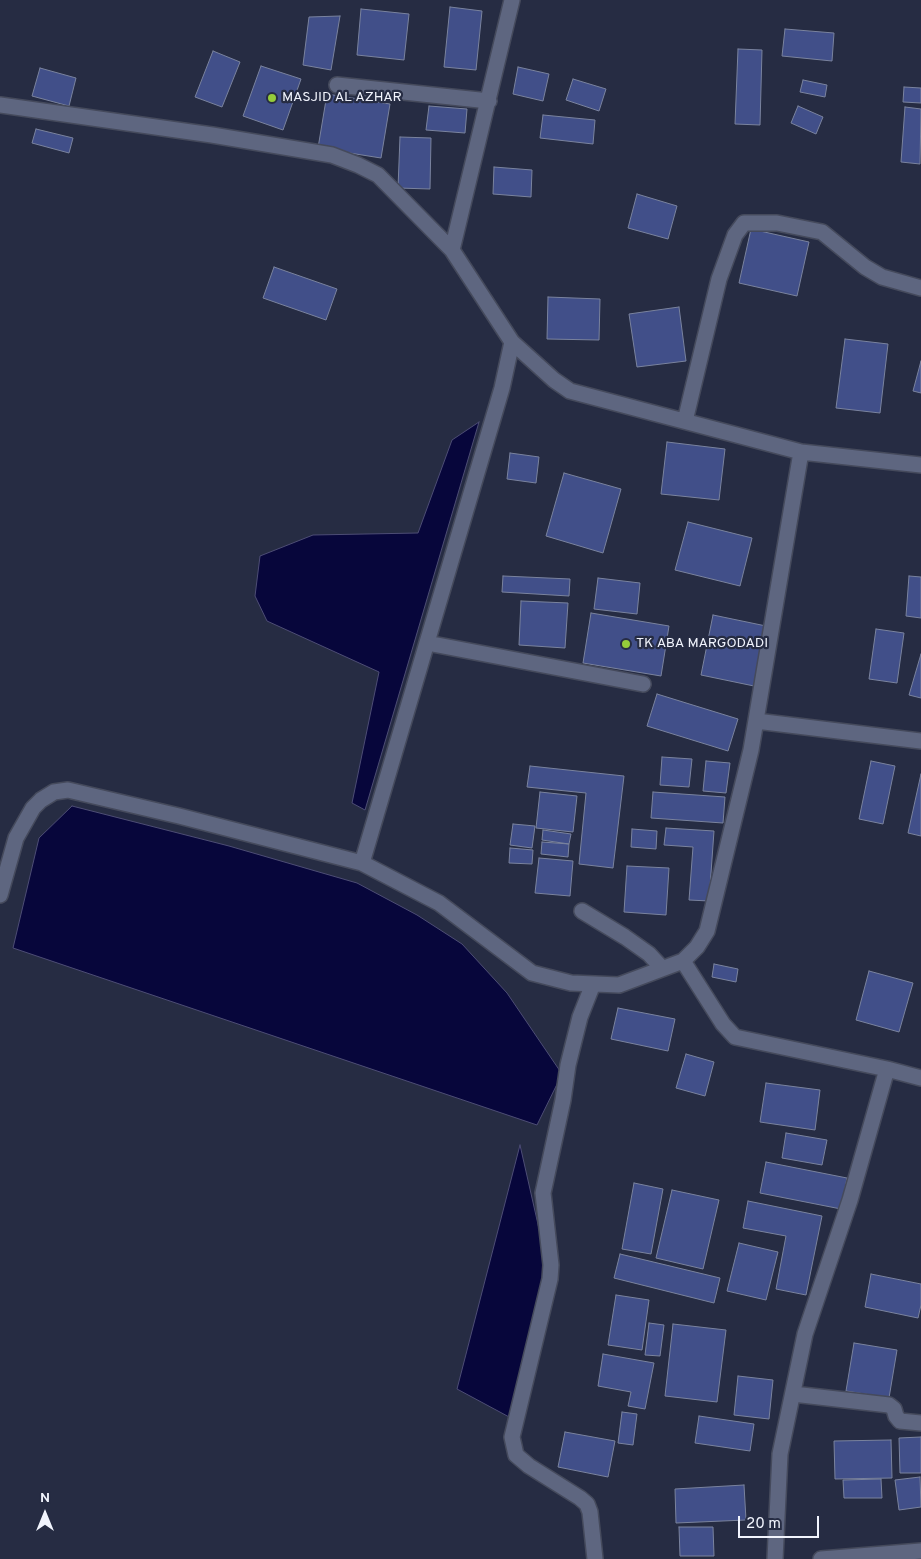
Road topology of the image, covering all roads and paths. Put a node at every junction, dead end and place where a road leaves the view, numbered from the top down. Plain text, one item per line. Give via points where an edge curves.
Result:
1 (512, 0) edge
2 (337, 85) dead end
3 (488, 101) junction
4 (0, 105) edge
5 (452, 250) junction
6 (921, 288) edge
7 (512, 342) junction
8 (685, 421) junction
9 (801, 452) junction
10 (921, 465) edge
11 (427, 643) junction
12 (643, 684) dead end
13 (756, 721) junction
14 (921, 741) edge
15 (362, 863) junction
16 (0, 895) edge
17 (582, 911) dead end
18 (683, 960) junction
19 (662, 968) junction
20 (593, 984) junction
21 (886, 1069) junction
22 (921, 1078) edge
23 (793, 1394) junction
24 (921, 1423) edge
25 (921, 1551) edge
26 (595, 1559) edge
27 (775, 1559) edge
28 (821, 1559) edge

1 - 3 street
2 - 3 street
3 - 5 street
4 - 5 street via 332,155 378,176
5 - 7 street
6 - 8 street via 882,277 822,232 776,223 744,224 735,235 719,279
7 - 8 street via 570,391
7 - 11 street via 502,388
8 - 9 street
9 - 10 street
9 - 13 street
11 - 12 street
11 - 15 street
13 - 14 street
13 - 18 street via 752,750 707,931
15 - 16 street via 68,790 54,792 33,808 16,838
15 - 20 street via 439,903 532,973 571,983
17 - 19 street via 650,954
18 - 19 street
18 - 21 street via 723,1024 735,1037
19 - 20 street via 619,985
20 - 26 street via 570,1055 543,1193 550,1279 512,1437 516,1455 587,1504
21 - 22 street
21 - 23 street via 850,1200 805,1334
23 - 24 street via 889,1405 900,1420
23 - 27 street via 780,1454
25 - 28 street

